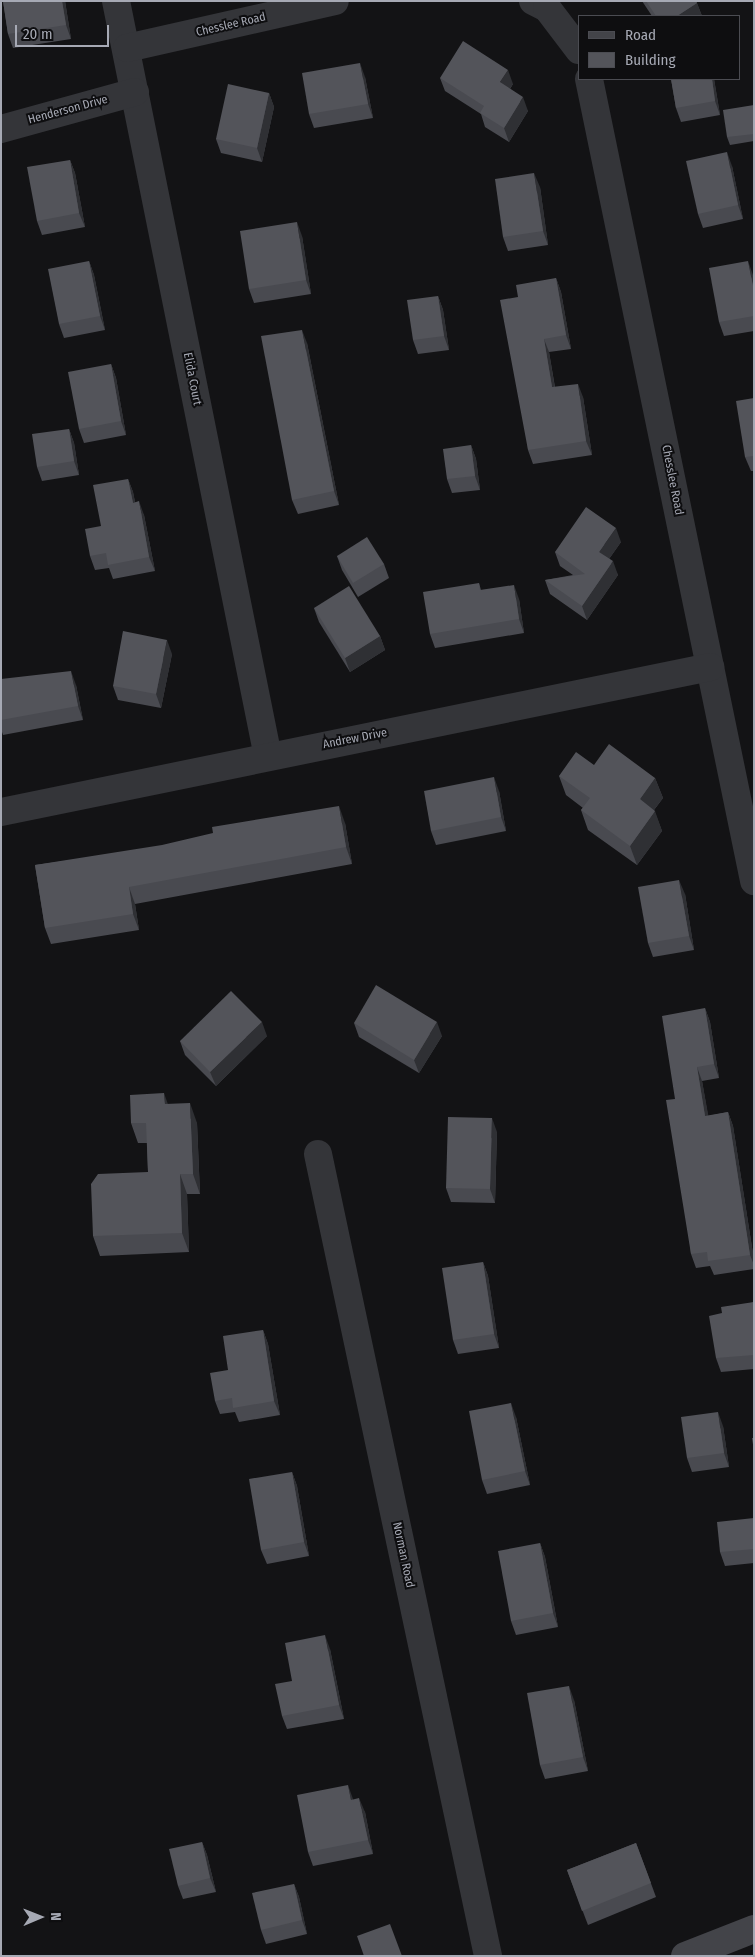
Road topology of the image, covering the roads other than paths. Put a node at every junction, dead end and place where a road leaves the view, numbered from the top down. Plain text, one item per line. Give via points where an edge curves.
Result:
1 (116, 1) edge
2 (335, 1) edge
3 (533, 1) edge
4 (127, 48) junction
5 (578, 49) edge
6 (589, 80) edge
7 (135, 92) junction
8 (1, 130) edge
9 (710, 667) junction
10 (268, 757) junction
11 (1, 812) edge
12 (754, 881) edge
13 (318, 1154) dead end
14 (754, 1929) edge
15 (488, 1956) edge
16 (685, 1956) edge

1 - 4 street, Elida Court
2 - 4 street, Chesslee Road
3 - 5 street via 547,8
4 - 7 street, Elida Court
6 - 9 street, Chesslee Road
7 - 8 street, Henderson Drive
7 - 10 street, Elida Court
9 - 10 street, Andrew Drive
9 - 12 street, Chesslee Road
10 - 11 street, Andrew Drive
13 - 15 street, Norman Road
14 - 16 main road

